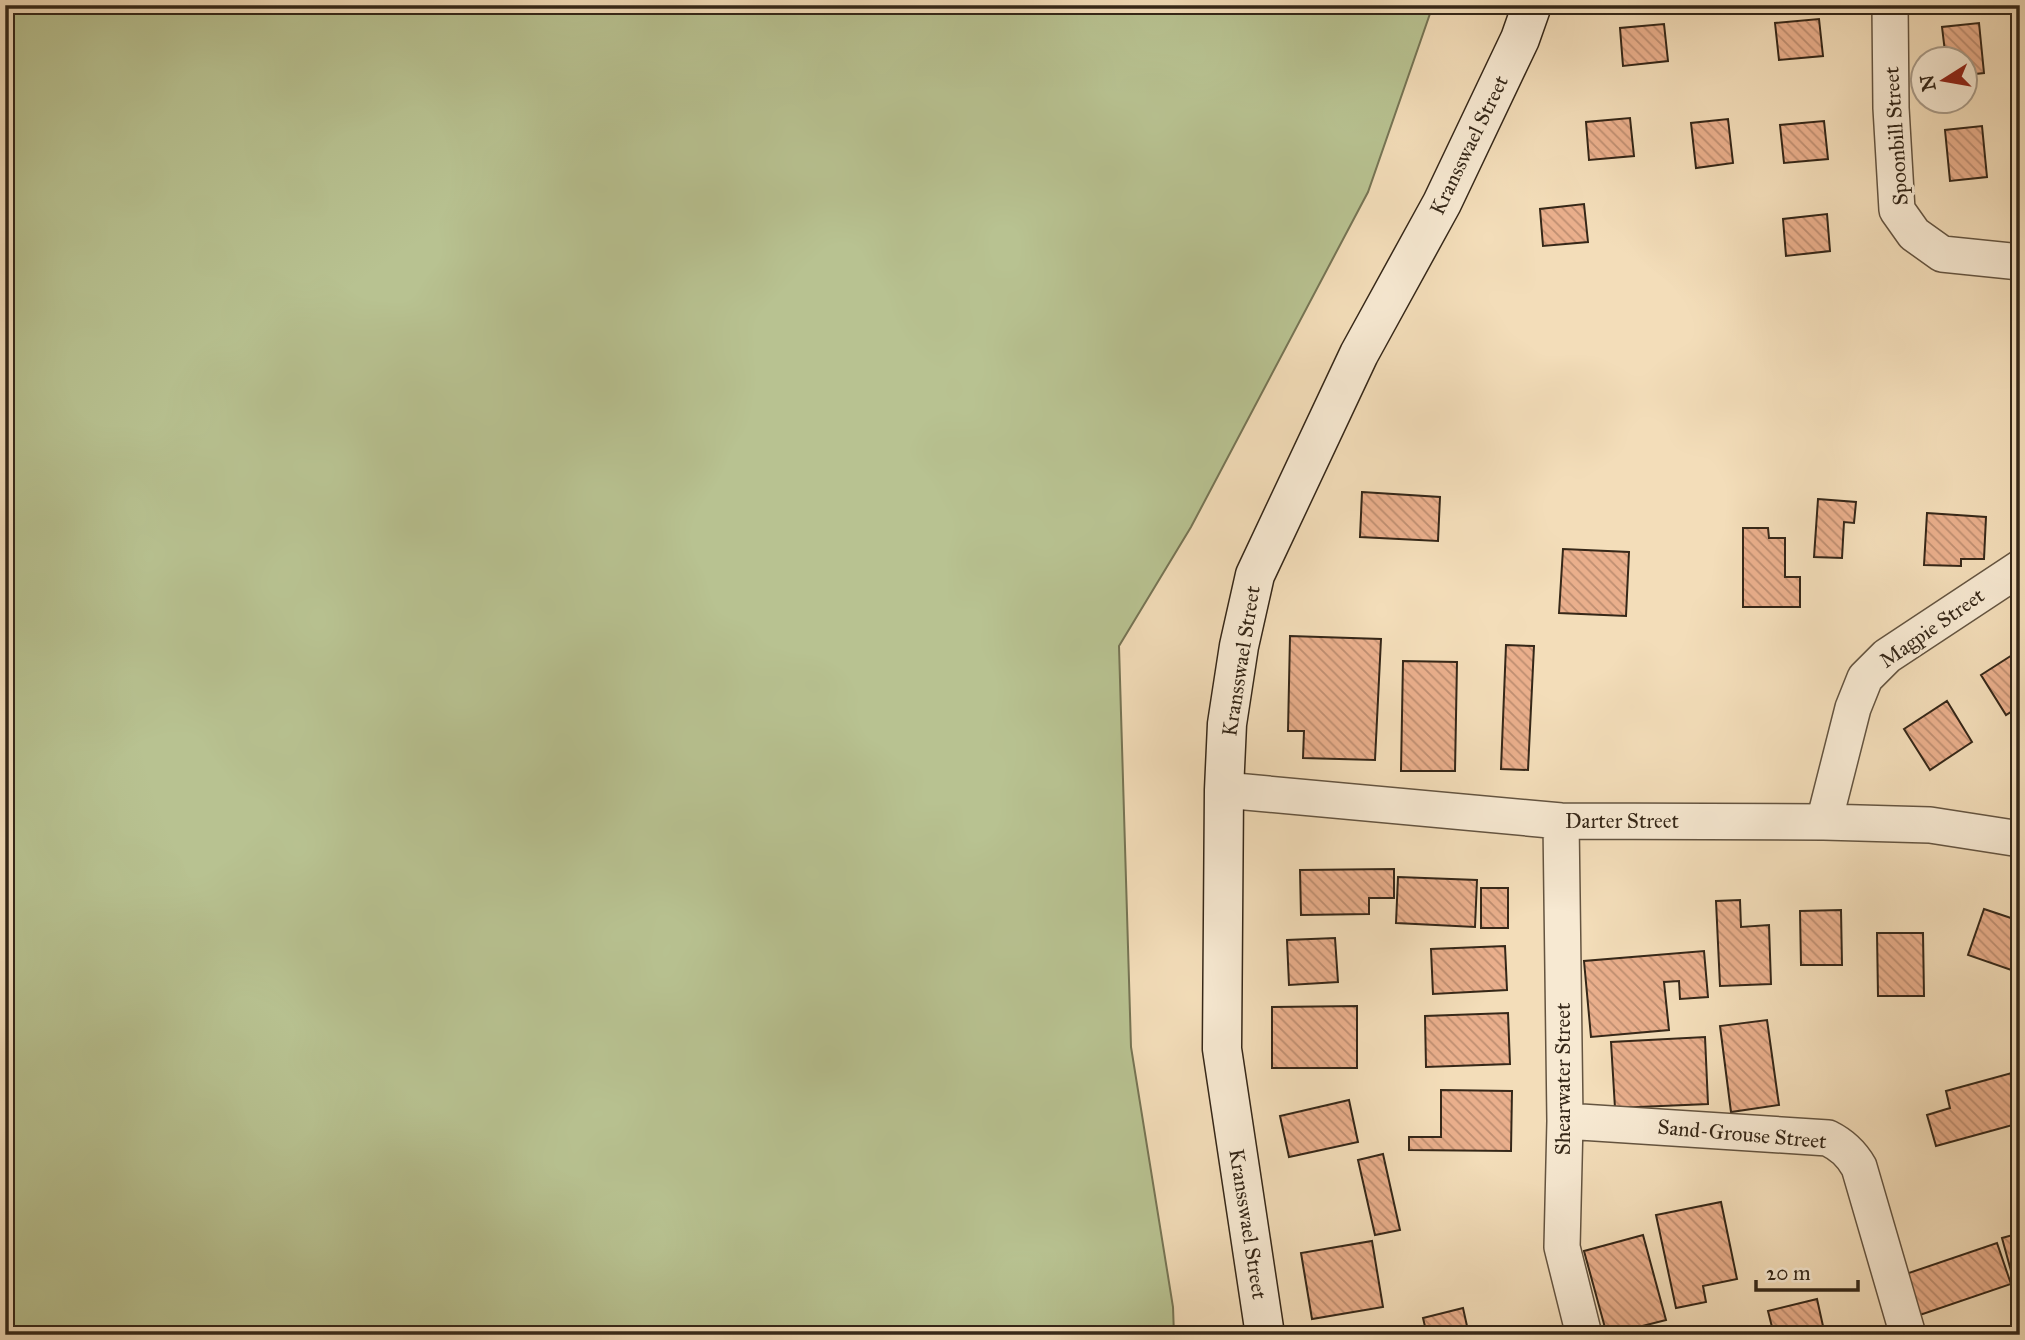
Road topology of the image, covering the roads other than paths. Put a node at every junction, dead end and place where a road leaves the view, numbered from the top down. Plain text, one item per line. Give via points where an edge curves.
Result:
1 (1532, 5) edge
2 (1890, 5) edge
3 (2020, 262) edge
4 (2020, 568) edge
5 (1224, 790) junction
6 (1561, 821) junction
7 (1824, 821) junction
8 (2020, 839) edge
9 (1565, 1121) junction
10 (1265, 1335) edge
11 (1584, 1335) edge
12 (1908, 1335) edge

1 - 5 street, Kransswael Street via 1442,203 1359,354 1255,575 1227,724
2 - 3 street, Spoonbill Street via 1897,210 1914,234 1942,254
4 - 7 street, Magpie Street via 1887,656 1865,678
5 - 6 street, Darter Street
5 - 10 street, Kransswael Street via 1222,1049
6 - 7 street, Darter Street
6 - 9 street, Shearwater Street
7 - 8 street, Darter Street via 1930,825
9 - 11 street, Shearwater Street via 1562,1247
9 - 12 street, Sand-Grouse Street via 1838,1142 1859,1167

